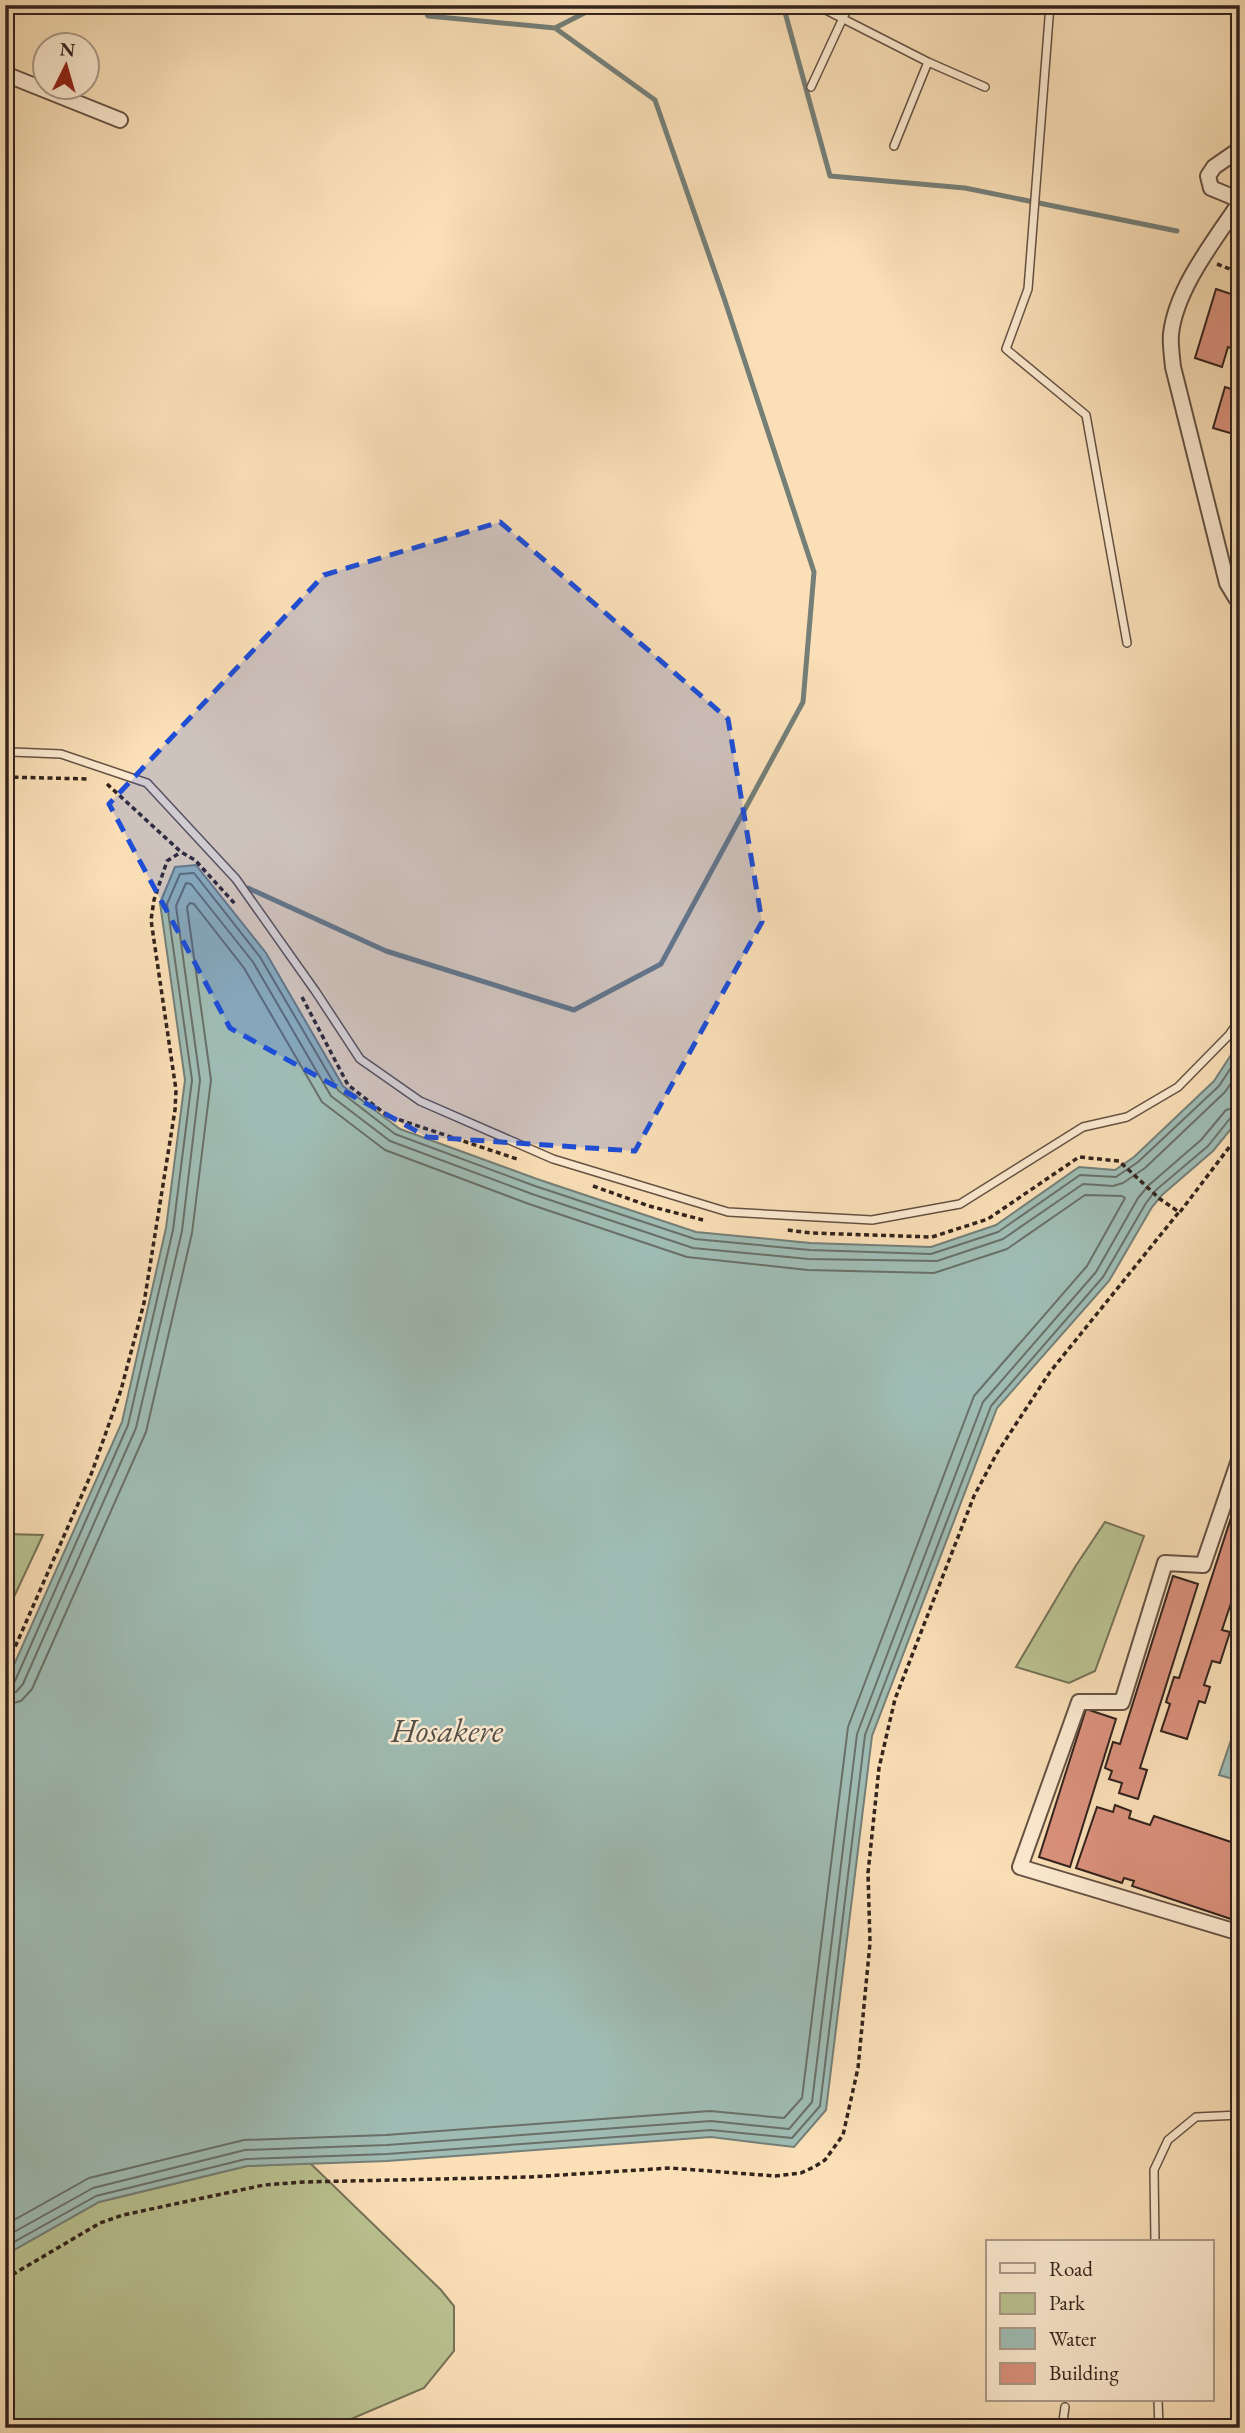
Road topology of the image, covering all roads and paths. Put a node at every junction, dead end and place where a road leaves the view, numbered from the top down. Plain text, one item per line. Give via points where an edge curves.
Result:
1 (816, 5) edge
2 (849, 5) edge
3 (1050, 5) edge
4 (844, 19) junction
5 (928, 62) junction
6 (5, 74) edge
7 (811, 87) dead end
8 (985, 87) dead end
9 (120, 120) dead end
10 (894, 146) dead end
11 (1240, 149) edge
12 (1240, 201) edge
13 (1202, 258) junction
14 (1240, 273) edge
15 (1240, 600) edge
16 (1127, 643) dead end
17 (5, 754) edge
18 (5, 777) edge
19 (181, 852) junction
20 (236, 905) dead end
21 (296, 986) dead end
22 (1240, 1019) edge
23 (1240, 1132) edge
24 (528, 1163) dead end
25 (588, 1185) dead end
26 (1179, 1212) junction
27 (710, 1220) dead end
28 (785, 1230) dead end
29 (1240, 1457) edge
30 (5, 1670) edge
31 (1240, 1933) edge
32 (1240, 2115) edge
33 (1155, 2240) edge
34 (5, 2279) edge
35 (1158, 2402) edge
36 (1065, 2407) dead end
37 (1062, 2428) edge
38 (1159, 2428) edge

1 - 4 lane
2 - 4 lane
3 - 16 lane via 1028,289 1006,349 1086,415
4 - 5 lane
4 - 7 lane
5 - 8 lane
5 - 10 lane
6 - 9 street
11 - 12 street via 1208,176 1211,188
12 - 13 street
13 - 14 path
13 - 15 street via 1180,299 1171,334 1173,367 1227,583
17 - 22 lane via 61,754 147,783 236,880 359,1059 420,1101 553,1159 728,1212 872,1220 960,1205 1083,1127 1127,1116 1178,1087
18 - 19 path via 102,779
19 - 20 path via 195,860
19 - 30 path via 167,861 151,920 176,1090 144,1303 121,1390 92,1472
21 - 24 path via 348,1085 358,1093 388,1115
23 - 26 path
25 - 27 path
26 - 28 path via 1119,1161 1079,1157 988,1219 932,1237
26 - 34 path via 1050,1372 997,1453 974,1496 895,1699 878,1768 867,1873 870,1943 858,2068 843,2135 825,2160 801,2173 775,2176 670,2168 264,2185 100,2223
29 - 31 street via 1203,1565 1165,1563 1122,1702 1079,1702 1020,1867
32 - 33 lane via 1196,2117 1168,2140 1154,2170
35 - 38 lane
36 - 37 lane

